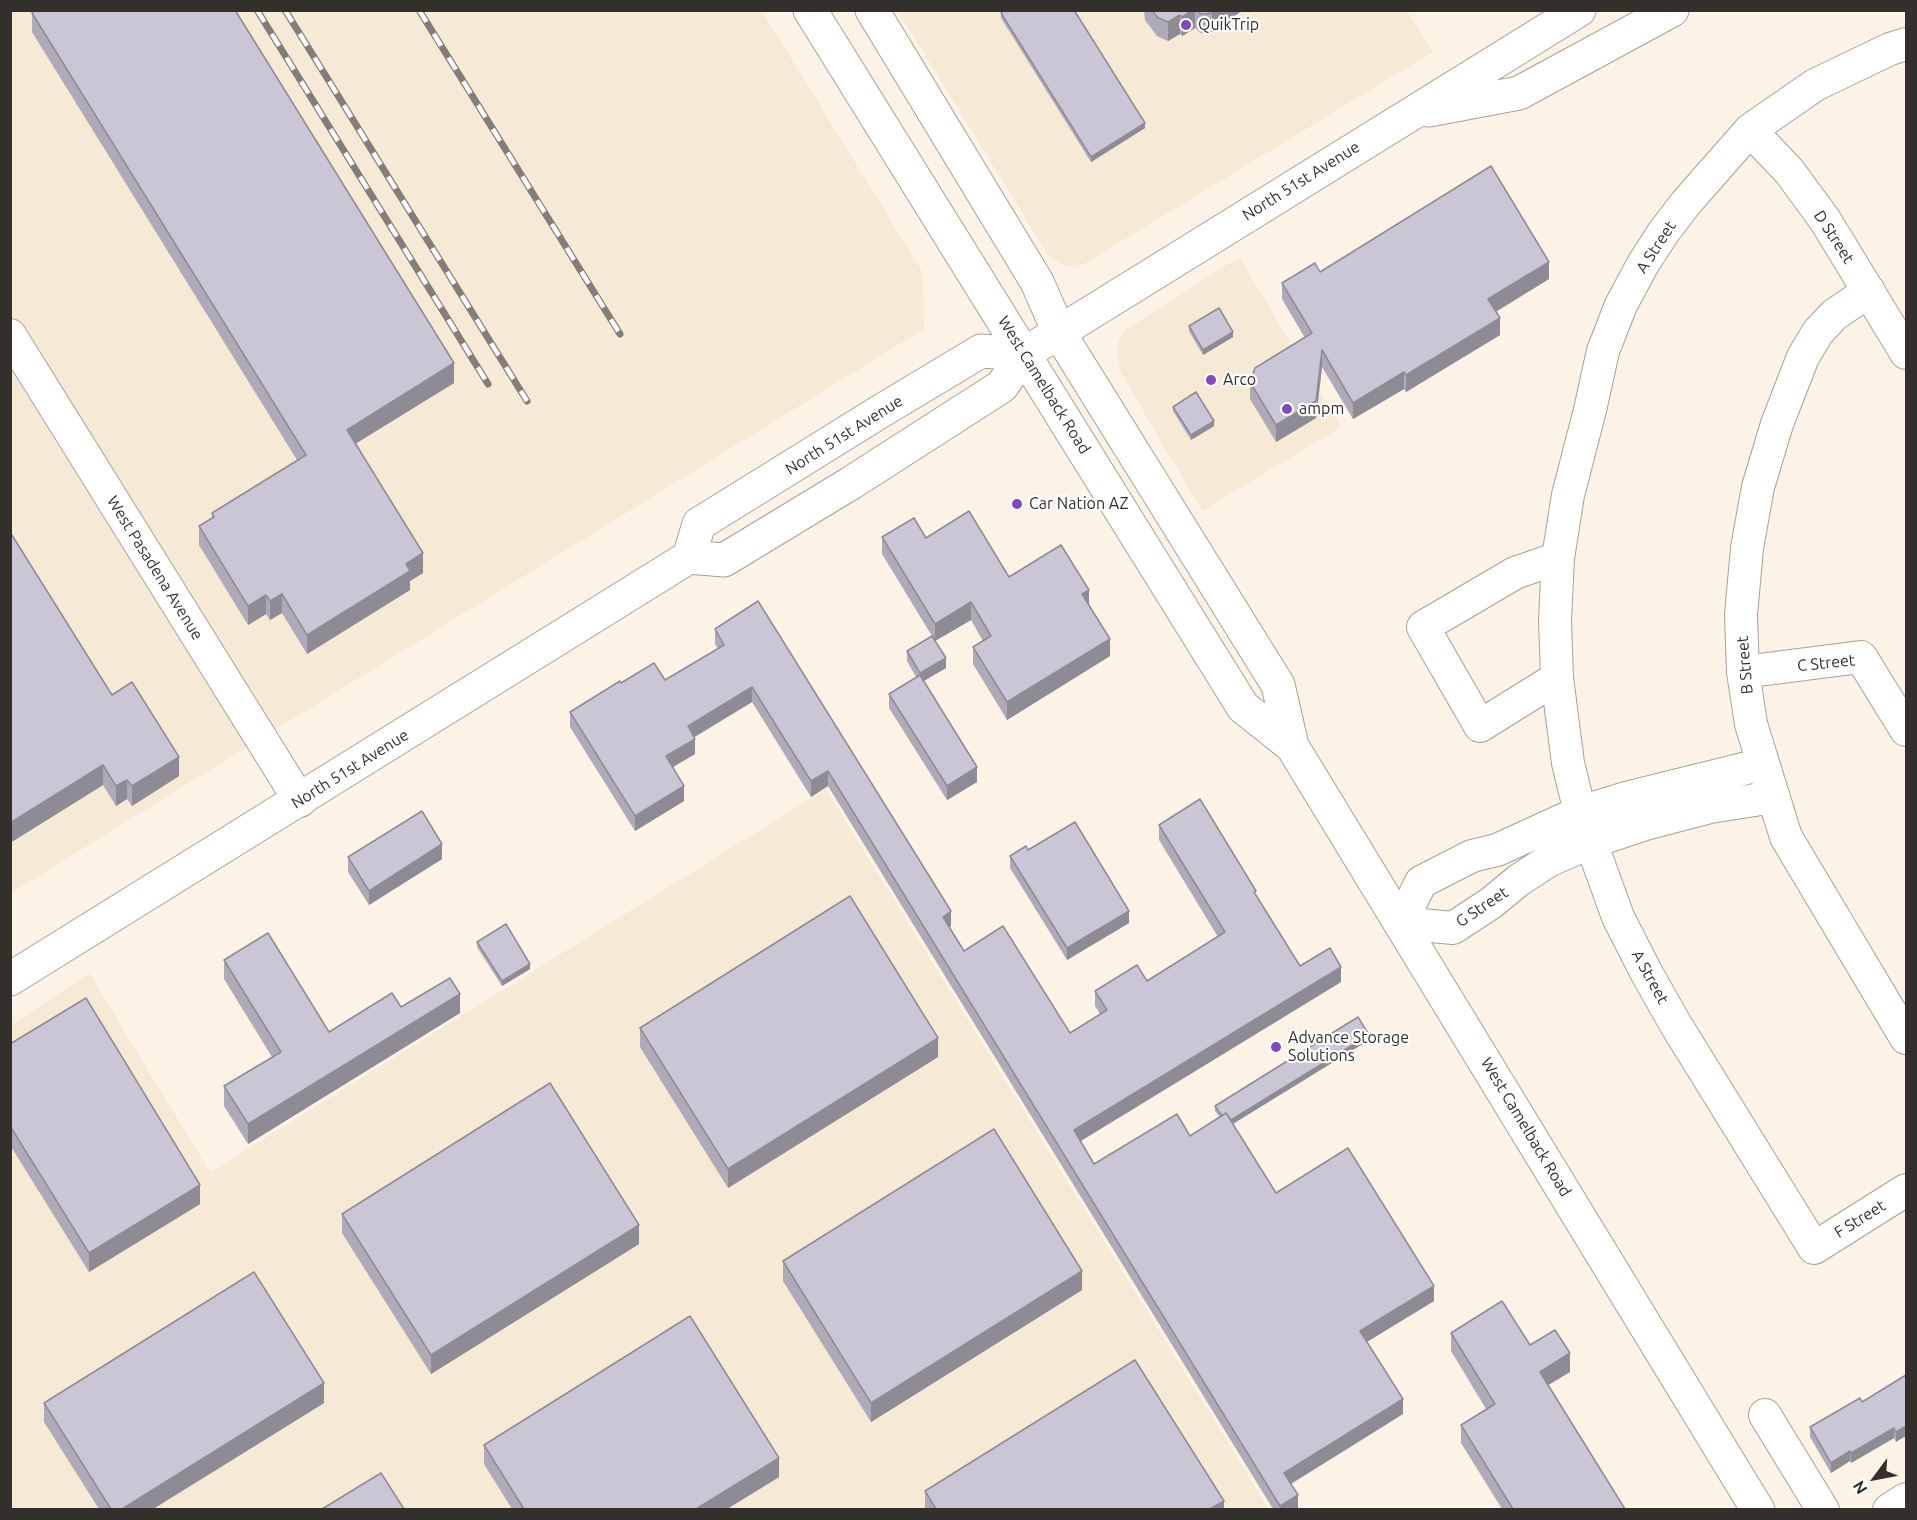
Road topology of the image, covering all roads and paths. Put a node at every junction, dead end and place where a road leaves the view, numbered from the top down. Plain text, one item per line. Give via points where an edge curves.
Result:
1 (810, 10) edge
2 (872, 10) edge
3 (1579, 10) edge
4 (1672, 10) edge
5 (1906, 44) edge
6 (1413, 113) junction
7 (1750, 130) junction
8 (1869, 291) junction
9 (1059, 332) junction
10 (10, 334) edge
11 (1906, 353) edge
12 (1024, 354) junction
13 (689, 557) junction
14 (1558, 558) junction
15 (1743, 672) junction
16 (1557, 678) junction
17 (1906, 730) edge
18 (1292, 746) junction
19 (1763, 764) junction
20 (1774, 797) junction
21 (300, 801) junction
22 (1580, 812) junction
23 (1591, 842) junction
24 (1401, 923) junction
25 (10, 979) edge
26 (1906, 1038) edge
27 (1906, 1190) edge
28 (1814, 1248) joint
29 (1765, 1415) dead end
30 (1906, 1499) edge
31 (1758, 1509) edge
32 (1823, 1509) edge
33 (1889, 1509) edge

1 - 12 main road, West Camelback Road
2 - 9 main road, West Camelback Road via 1037,282
3 - 6 main road, North 51st Avenue
4 - 6 main road via 1519,93
5 - 7 street, A Street via 1815,85
6 - 9 main road, North 51st Avenue
7 - 8 street, D Street via 1795,179
7 - 14 street, A Street via 1663,233 1622,305 1603,351 1568,495
8 - 11 street, D Street
8 - 15 street, B Street via 1834,315 1818,332 1803,357 1777,424 1758,487 1747,548 1741,615
9 - 12 main road, North 51st Avenue
9 - 18 main road, West Camelback Road via 1278,685
10 - 21 street, West Pasadena Avenue
12 - 13 main road, North 51st Avenue via 1002,386 802,514 724,560
12 - 13 main road, North 51st Avenue via 981,351 941,375 699,524
12 - 18 main road, West Camelback Road via 1243,707
13 - 21 main road, North 51st Avenue
14 - 16 street, A Street
14 - 16 street via 1515,573 1423,627 1480,726
15 - 17 street, C Street via 1861,657
15 - 19 street, B Street via 1751,724
16 - 22 street, A Street via 1568,763
18 - 24 main road, West Camelback Road
19 - 20 street, B Street
19 - 22 street
20 - 23 street, G Street via 1710,807
20 - 26 street, B Street via 1786,837
21 - 25 main road, North 51st Avenue
22 - 23 street, A Street
22 - 24 street via 1497,850 1472,856 1421,882
23 - 24 street, G Street via 1548,861 1454,928
23 - 28 street, A Street via 1618,917 1646,972
24 - 31 main road, West Camelback Road
27 - 28 street, F Street
29 - 32 street
30 - 33 street

